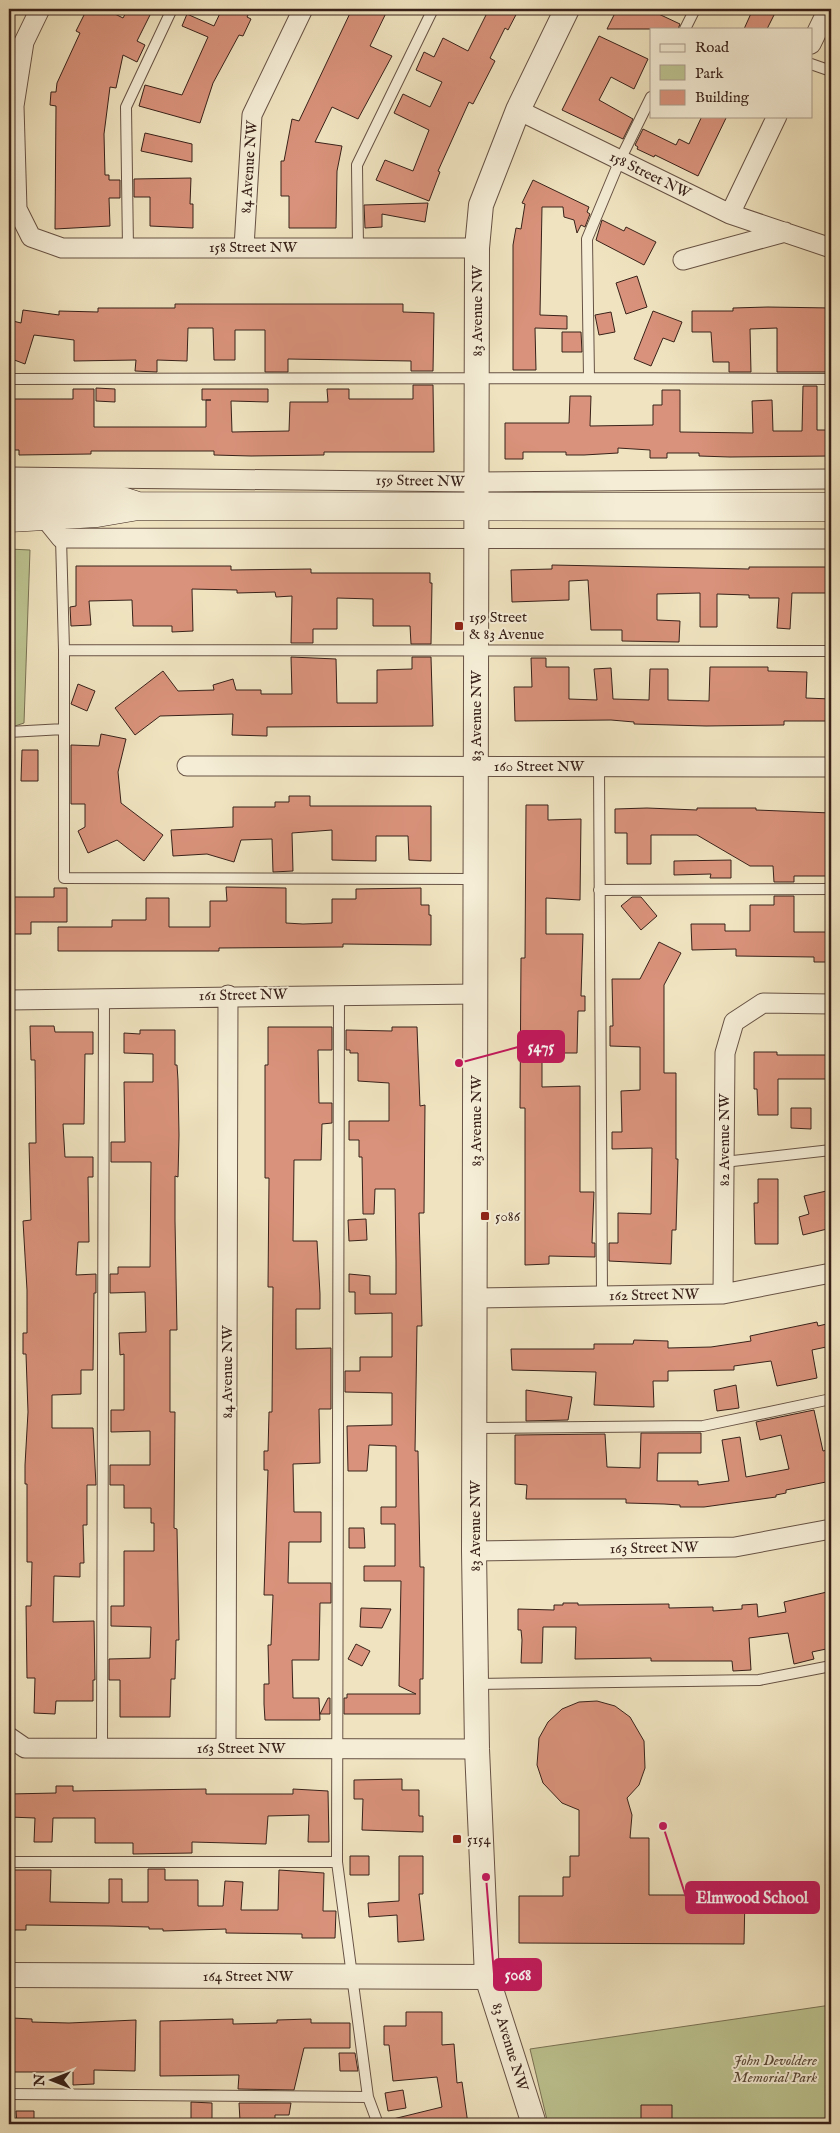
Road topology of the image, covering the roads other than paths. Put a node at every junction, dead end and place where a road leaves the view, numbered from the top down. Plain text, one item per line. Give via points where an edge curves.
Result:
1 (40, 9) edge
2 (172, 9) edge
3 (303, 9) edge
4 (433, 9) edge
5 (567, 9) edge
6 (695, 9) edge
7 (828, 9) edge
8 (686, 28) edge
9 (812, 42) edge
10 (812, 64) edge
11 (831, 71) edge
12 (650, 99) edge
13 (518, 110) junction
14 (776, 118) edge
15 (831, 132) edge
16 (831, 137) edge
17 (620, 160) junction
18 (730, 214) junction
19 (785, 232) junction
20 (244, 247) junction
21 (128, 248) junction
22 (358, 248) junction
23 (477, 248) junction
24 (831, 248) edge
25 (683, 260) dead end
26 (589, 378) junction
27 (9, 379) edge
28 (831, 379) edge
29 (477, 380) junction
30 (9, 477) edge
31 (831, 479) edge
32 (9, 491) edge
33 (476, 494) junction
34 (138, 506) junction
35 (831, 507) edge
36 (44, 516) junction
37 (9, 518) edge
38 (61, 538) junction
39 (831, 539) edge
40 (475, 540) junction
41 (476, 649) junction
42 (64, 650) junction
43 (831, 651) edge
44 (64, 729) junction
45 (9, 732) edge
46 (187, 766) dead end
47 (476, 766) junction
48 (599, 766) junction
49 (831, 767) edge
50 (476, 879) junction
51 (831, 889) edge
52 (599, 890) junction
53 (339, 994) junction
54 (477, 994) junction
55 (228, 995) junction
56 (104, 998) junction
57 (9, 1000) edge
58 (831, 1004) edge
59 (831, 1150) edge
60 (724, 1162) junction
61 (831, 1273) edge
62 (724, 1294) junction
63 (602, 1296) junction
64 (475, 1298) junction
65 (831, 1399) edge
66 (475, 1428) junction
67 (831, 1529) edge
68 (474, 1551) junction
69 (831, 1666) edge
70 (476, 1684) junction
71 (9, 1737) edge
72 (102, 1748) junction
73 (226, 1748) junction
74 (338, 1748) junction
75 (476, 1749) junction
76 (9, 1862) edge
77 (337, 1862) junction
78 (9, 1975) edge
79 (353, 1976) junction
80 (488, 1977) junction
81 (9, 2094) edge
82 (368, 2097) junction
83 (378, 2124) edge
84 (534, 2124) edge

1 - 21 street, 158 Street NW via 24,42 14,106 17,209 31,237 62,248
2 - 21 lane via 126,107
3 - 20 street, 84 Avenue NW via 252,115
4 - 22 lane via 357,165
5 - 13 street, 83 Avenue NW
6 - 8 lane
7 - 9 street
10 - 11 lane
12 - 17 lane
13 - 17 street, 158 Street NW
13 - 23 street, 83 Avenue NW via 481,205
14 - 18 street
15 - 16 lane
17 - 18 street, 158 Street NW
17 - 26 lane via 587,239
18 - 19 street, 158 Street NW
19 - 24 street, 158 Street NW
19 - 25 street
20 - 21 street, 158 Street NW
20 - 22 street, 158 Street NW
22 - 23 street, 158 Street NW
23 - 29 street, 83 Avenue NW
26 - 28 lane
26 - 29 lane
27 - 29 lane
29 - 33 street, 83 Avenue NW
30 - 33 street, 159 Street NW
31 - 33 street, 159 Street NW
32 - 34 main road, 159 Street NW via 97,493
33 - 34 main road, 159 Street NW
33 - 35 main road, 159 Street NW
33 - 40 street, 83 Avenue NW
34 - 36 main road, 159 Street NW via 97,513
36 - 37 main road, 159 Street NW
36 - 38 street
38 - 40 street
38 - 42 lane
39 - 40 street
40 - 41 street, 83 Avenue NW
41 - 42 lane
41 - 43 lane
41 - 47 street, 83 Avenue NW
42 - 44 lane
44 - 45 lane
44 - 50 lane via 64,878
46 - 47 street, 160 Street NW
47 - 48 street, 160 Street NW
47 - 50 street, 83 Avenue NW
48 - 49 street, 160 Street NW
48 - 52 lane
50 - 54 street, 83 Avenue NW
51 - 52 lane
52 - 63 lane
53 - 54 street, 161 Street NW
53 - 55 street, 161 Street NW
53 - 74 lane
54 - 64 street, 83 Avenue NW
55 - 56 street, 161 Street NW
55 - 73 street, 84 Avenue NW
56 - 57 street, 161 Street NW
56 - 72 lane
58 - 60 street, 82 Avenue NW via 764,1004 734,1022 725,1053
59 - 60 lane
60 - 62 street, 82 Avenue NW
61 - 62 street, 162 Street NW
62 - 63 street, 162 Street NW
63 - 64 street, 162 Street NW
64 - 66 street, 83 Avenue NW
65 - 66 lane via 703,1426
66 - 68 street, 83 Avenue NW
67 - 68 street, 163 Street NW via 735,1547
68 - 70 street, 83 Avenue NW
69 - 70 lane via 759,1680
70 - 75 street, 83 Avenue NW
71 - 72 street, 163 Street NW via 25,1748
72 - 73 street, 163 Street NW
73 - 74 street, 163 Street NW
74 - 75 street, 163 Street NW
74 - 77 lane
75 - 80 street, 83 Avenue NW
76 - 77 lane
77 - 79 lane
78 - 79 street, 164 Street NW
79 - 80 street, 164 Street NW
79 - 82 lane
80 - 84 street, 83 Avenue NW
81 - 82 lane
82 - 83 lane

